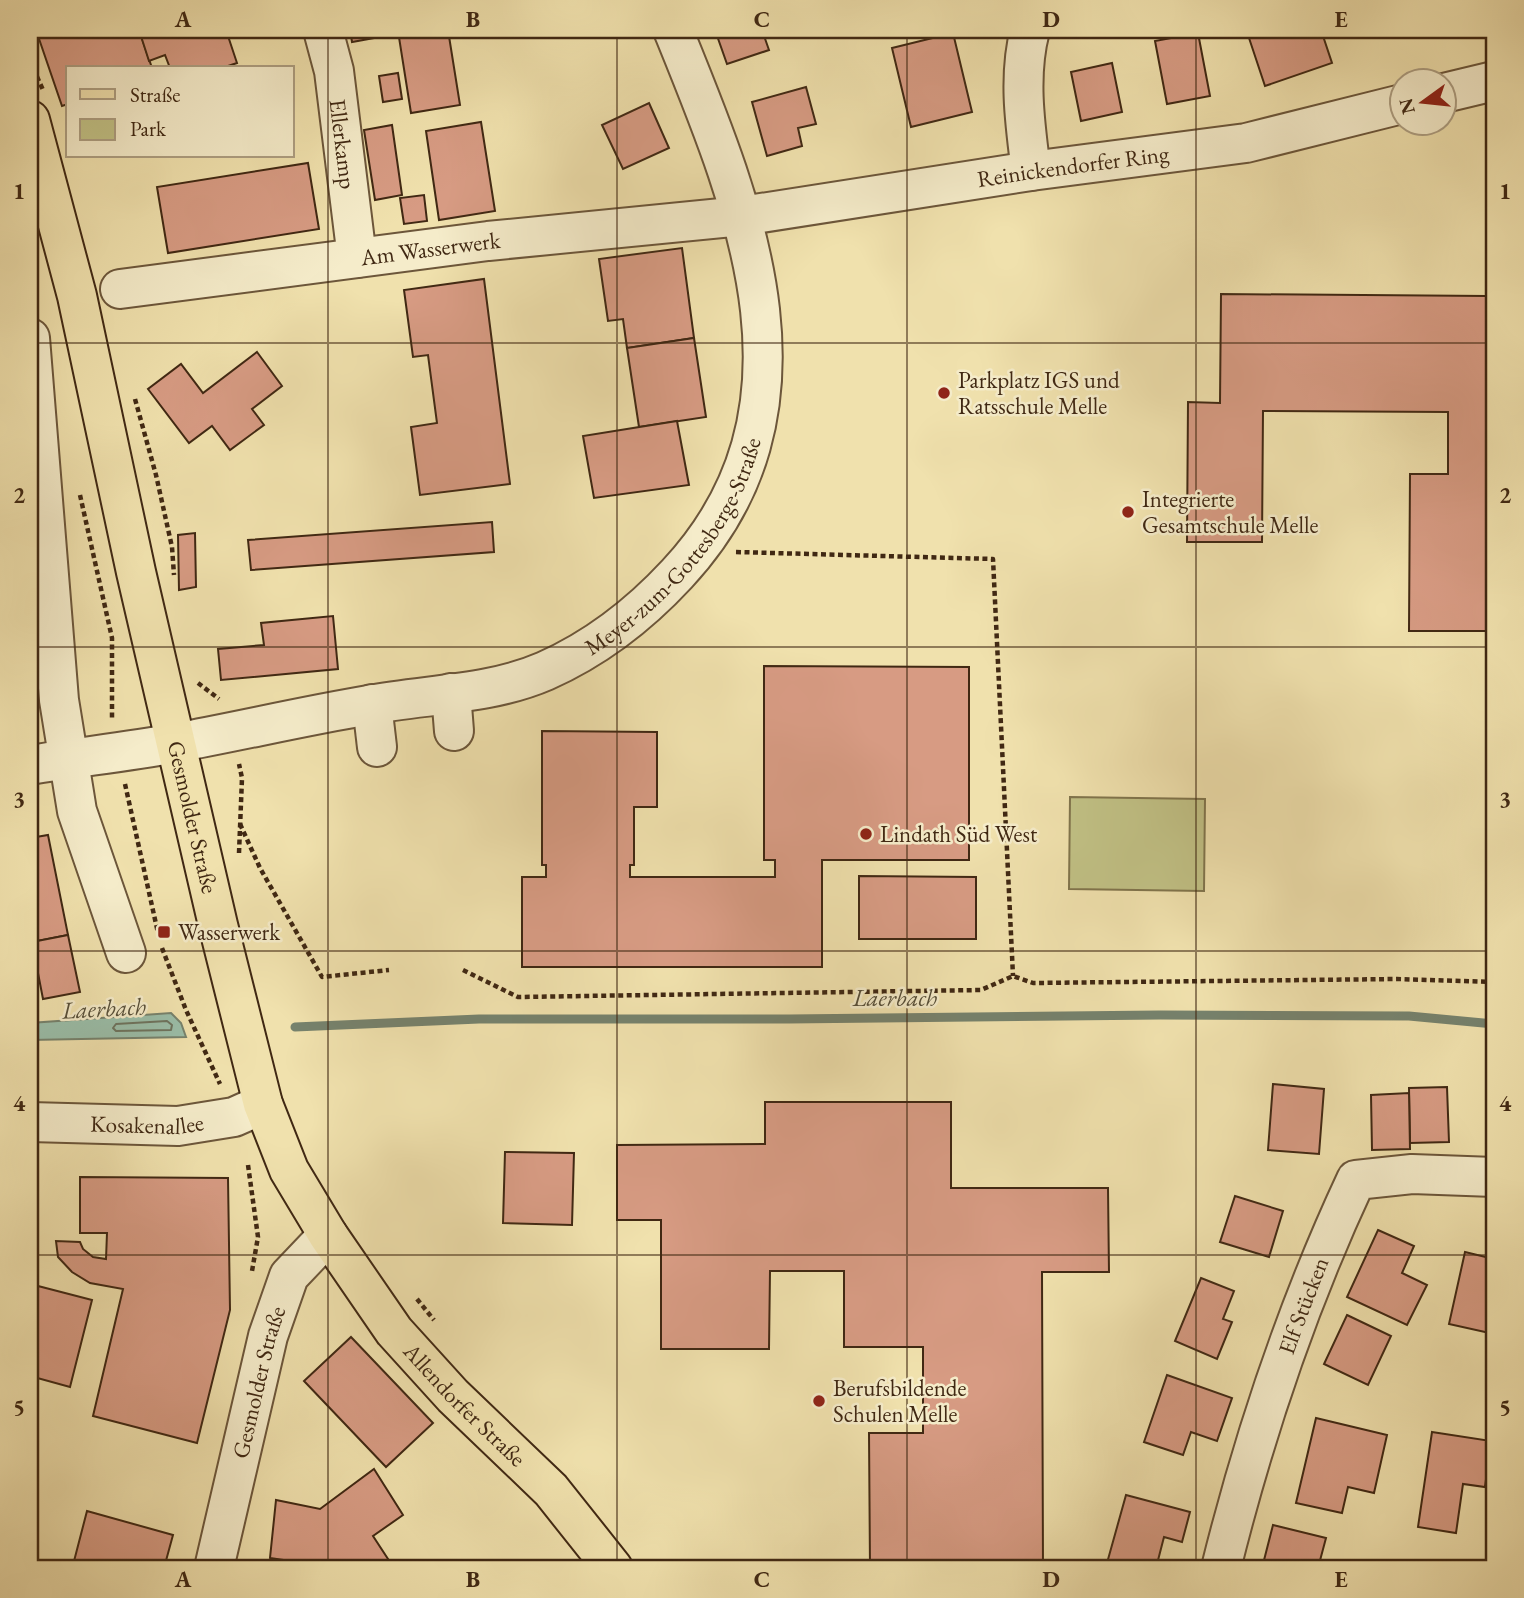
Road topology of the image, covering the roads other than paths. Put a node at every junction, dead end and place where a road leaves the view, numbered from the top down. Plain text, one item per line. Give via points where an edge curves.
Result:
1 (323, 30) edge
2 (673, 30) edge
3 (1030, 30) edge
4 (1494, 81) edge
5 (1458, 90) edge
6 (1388, 108) edge
7 (30, 120) edge
8 (1031, 171) junction
9 (742, 216) junction
10 (357, 258) junction
11 (120, 289) dead end
12 (30, 338) edge
13 (452, 693) junction
14 (372, 704) junction
15 (454, 731) dead end
16 (175, 743) junction
17 (377, 747) dead end
18 (68, 758) junction
19 (30, 765) edge
20 (126, 953) dead end
21 (248, 1111) junction
22 (30, 1122) edge
23 (1494, 1177) edge
24 (328, 1235) junction
25 (214, 1568) edge
26 (612, 1568) edge
27 (1221, 1568) edge

1 - 10 street, Ellerkamp via 334,71
2 - 9 street, Meyer-zum-Gottesberge-Straße via 722,150
3 - 8 street via 1024,55
4 - 5 street
6 - 8 street, Reinickendorfer Ring via 1246,143
7 - 16 main road, Gesmolder Straße via 77,296
8 - 9 street, Reinickendorfer Ring
9 - 10 street, Am Wasserwerk
9 - 13 street, Meyer-zum-Gottesberge-Straße via 758,298 762,407 749,458 729,506 698,551 648,605 599,643 542,672
10 - 11 street, Am Wasserwerk
12 - 18 street via 59,700
13 - 14 street, Meyer-zum-Gottesberge-Straße
13 - 15 street
14 - 16 street, Meyer-zum-Gottesberge-Straße
14 - 17 street
16 - 18 street, Meyer-zum-Gottesberge-Straße
16 - 21 main road, Gesmolder Straße
18 - 19 street, Meyer-zum-Gottesberge-Straße
18 - 20 street via 77,811
21 - 22 street, Kosakenallee via 178,1126
21 - 24 main road, Gesmolder Straße
23 - 27 street, Elf Stücken via 1412,1174 1356,1180 1316,1265 1244,1472
24 - 25 street, Gesmolder Straße via 289,1276 268,1336
24 - 26 main road, Allendorfer Straße via 394,1331 453,1396 551,1490

